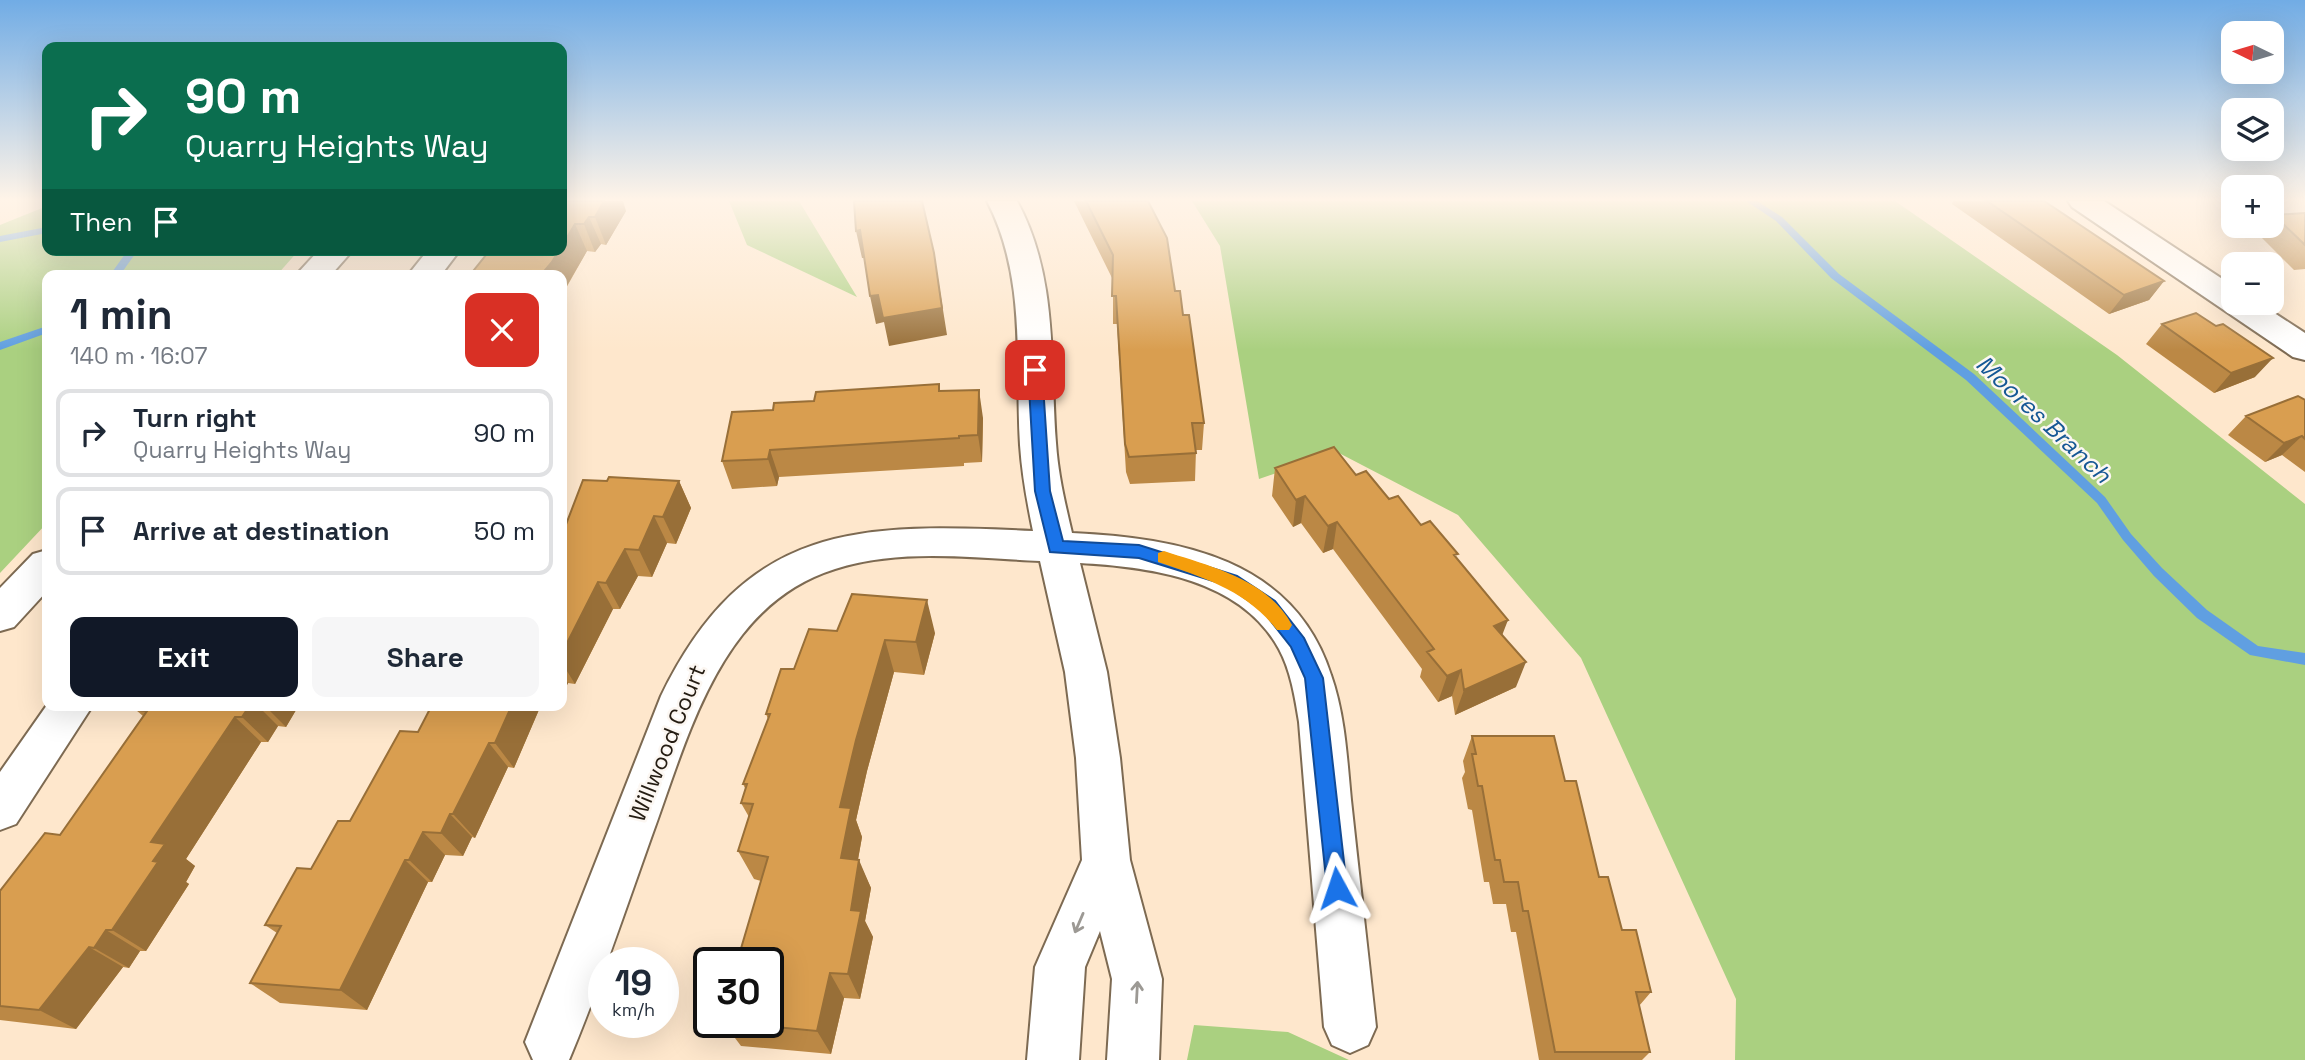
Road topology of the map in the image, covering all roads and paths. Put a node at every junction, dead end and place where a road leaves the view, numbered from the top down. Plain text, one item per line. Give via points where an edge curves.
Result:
1 (1020, 250) edge
2 (2156, 250) edge
3 (332, 256) edge
4 (440, 256) edge
5 (317, 270) edge
6 (428, 270) edge
7 (2221, 293) edge
8 (2254, 315) edge
9 (2305, 348) edge
10 (1056, 547) junction
11 (42, 570) edge
12 (0, 615) edge
13 (68, 711) edge
14 (0, 809) edge
15 (1106, 860) junction
16 (1350, 1027) dead end
17 (551, 1042) dead end
18 (1053, 1060) edge
19 (1133, 1060) edge

1 - 10 street via 1033,296 1042,491
2 - 7 street
3 - 5 street
4 - 6 street
8 - 9 street
10 - 15 street via 1086,672
10 - 16 street, Willwood Court via 1139,551 1231,580 1269,606 1298,643 1314,678 1321,722
10 - 17 street, Willwood Court via 922,541 830,552 762,588 734,614 706,650 682,696
11 - 12 street
13 - 14 street
15 -> 18 street via 1060,967
19 -> 15 street via 1137,979

